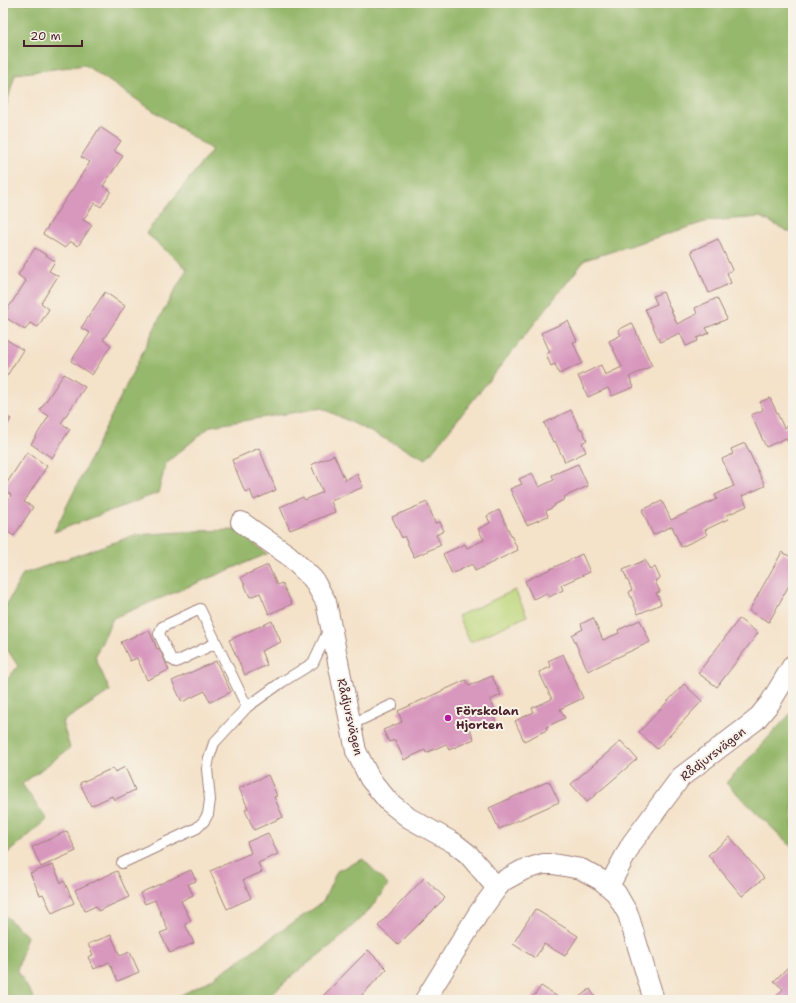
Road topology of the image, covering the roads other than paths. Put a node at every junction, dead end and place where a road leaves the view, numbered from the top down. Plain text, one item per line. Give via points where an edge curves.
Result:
1 (241, 522) dead end
2 (331, 625) junction
3 (216, 643) junction
4 (793, 665) edge
5 (392, 705) dead end
6 (247, 707) junction
7 (350, 725) junction
8 (122, 863) dead end
9 (609, 886) junction
10 (497, 888) junction
11 (425, 1000) edge
12 (654, 1000) edge

1 - 2 street, Rådjursvägen via 288,555 313,579 326,602
2 - 6 lane via 314,663
2 - 7 street, Rådjursvägen
3 - 3 lane via 200,609 162,627 159,634 171,659 176,662
3 - 6 lane
4 - 9 street, Rådjursvägen via 770,703 756,720 682,777 632,843
5 - 7 lane
6 - 8 lane via 214,743 207,769 210,800 204,821 197,828
7 - 10 street, Rådjursvägen via 357,756 370,779 389,802 408,818 454,843 468,854
9 - 10 street via 580,869 543,864 523,870 503,881
9 - 12 street via 628,914
10 - 11 street

